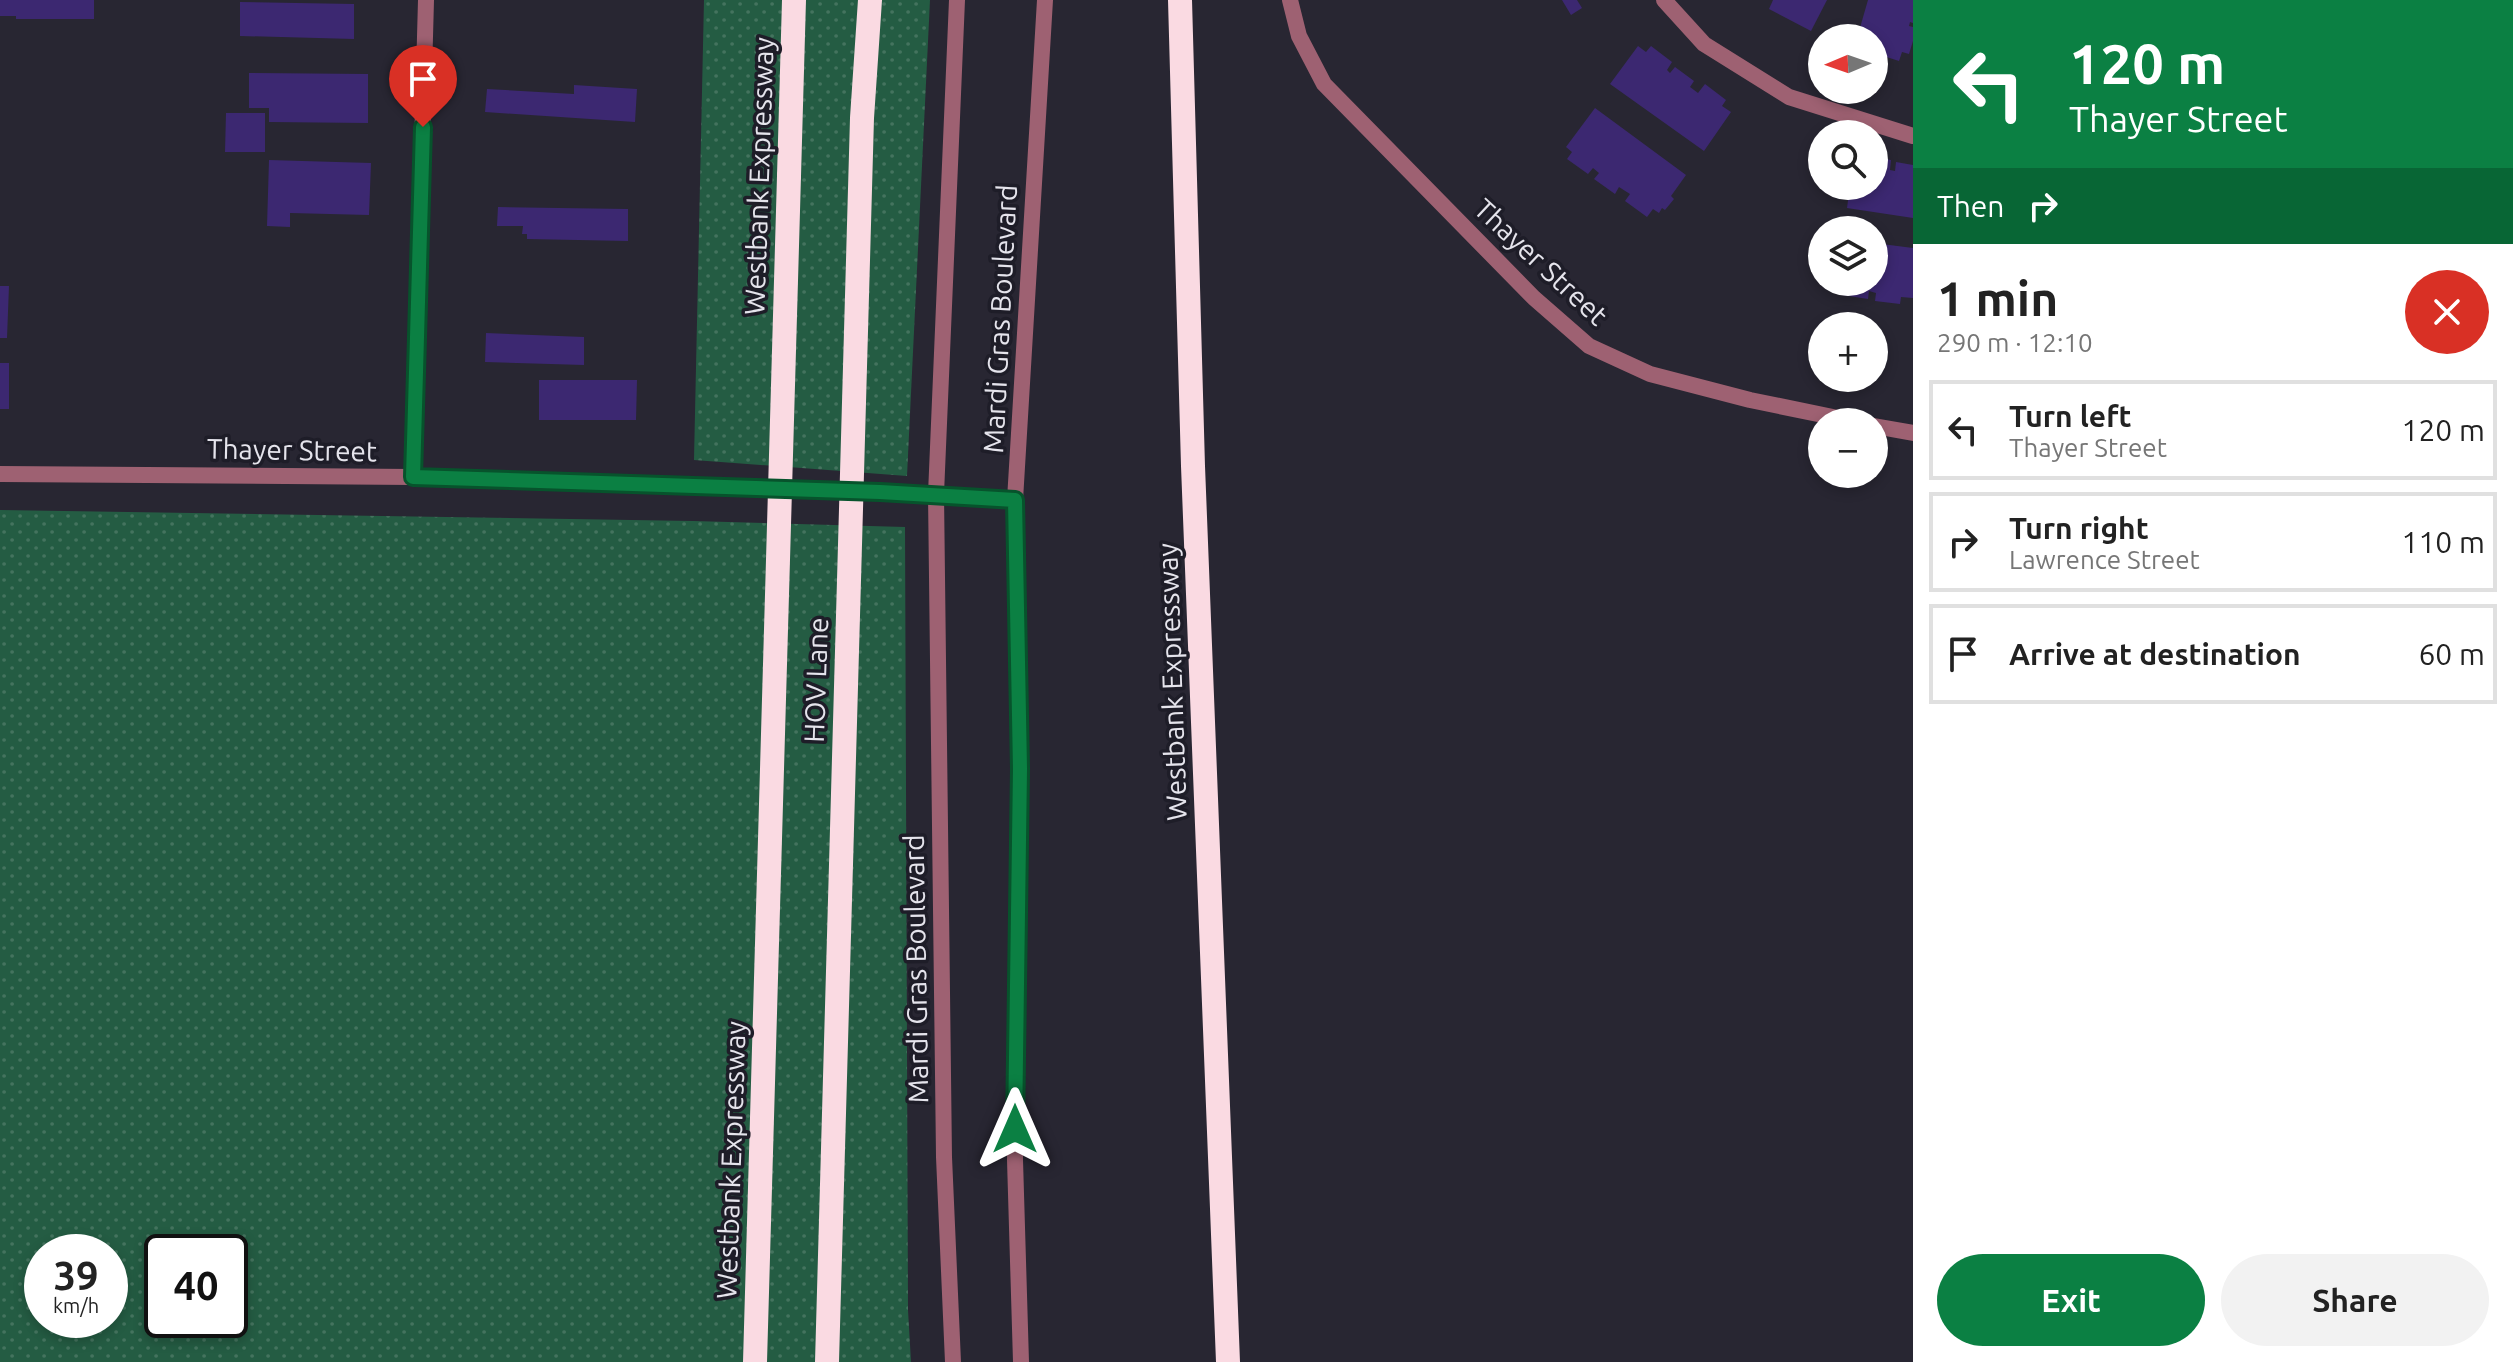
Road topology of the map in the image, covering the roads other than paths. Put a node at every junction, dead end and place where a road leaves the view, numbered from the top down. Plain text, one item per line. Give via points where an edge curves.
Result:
1 (426, 0) edge
2 (794, 0) edge
3 (870, 0) edge
4 (957, 0) edge
5 (1045, 0) edge
6 (1180, 0) edge
7 (1290, 0) edge
8 (1664, 0) edge
9 (1913, 136) edge
10 (1808, 412) edge
11 (1888, 429) edge
12 (1913, 433) edge
13 (0, 474) edge
14 (413, 477) junction
15 (936, 494) junction
16 (1015, 500) junction
17 (755, 1362) edge
18 (827, 1362) edge
19 (953, 1362) edge
20 (1021, 1362) edge
21 (1228, 1362) edge

1 - 14 street
2 - 17 highway, Westbank Expressway, bridge
3 - 18 highway, HOV Lane, bridge via 862,118
4 - 15 street, Mardi Gras Boulevard
5 - 16 street, Mardi Gras Boulevard
6 - 21 highway, Westbank Expressway
7 - 10 street, Thayer Street via 1299,36 1324,84 1534,298 1589,346 1650,374
8 - 9 street via 1704,44 1789,97
11 - 12 street
13 - 14 street, Thayer Street
14 - 15 street, Thayer Street
15 - 16 street, Thayer Street
15 - 19 street, Mardi Gras Boulevard via 944,1157
16 - 20 street, Mardi Gras Boulevard via 1020,769 1015,1160

